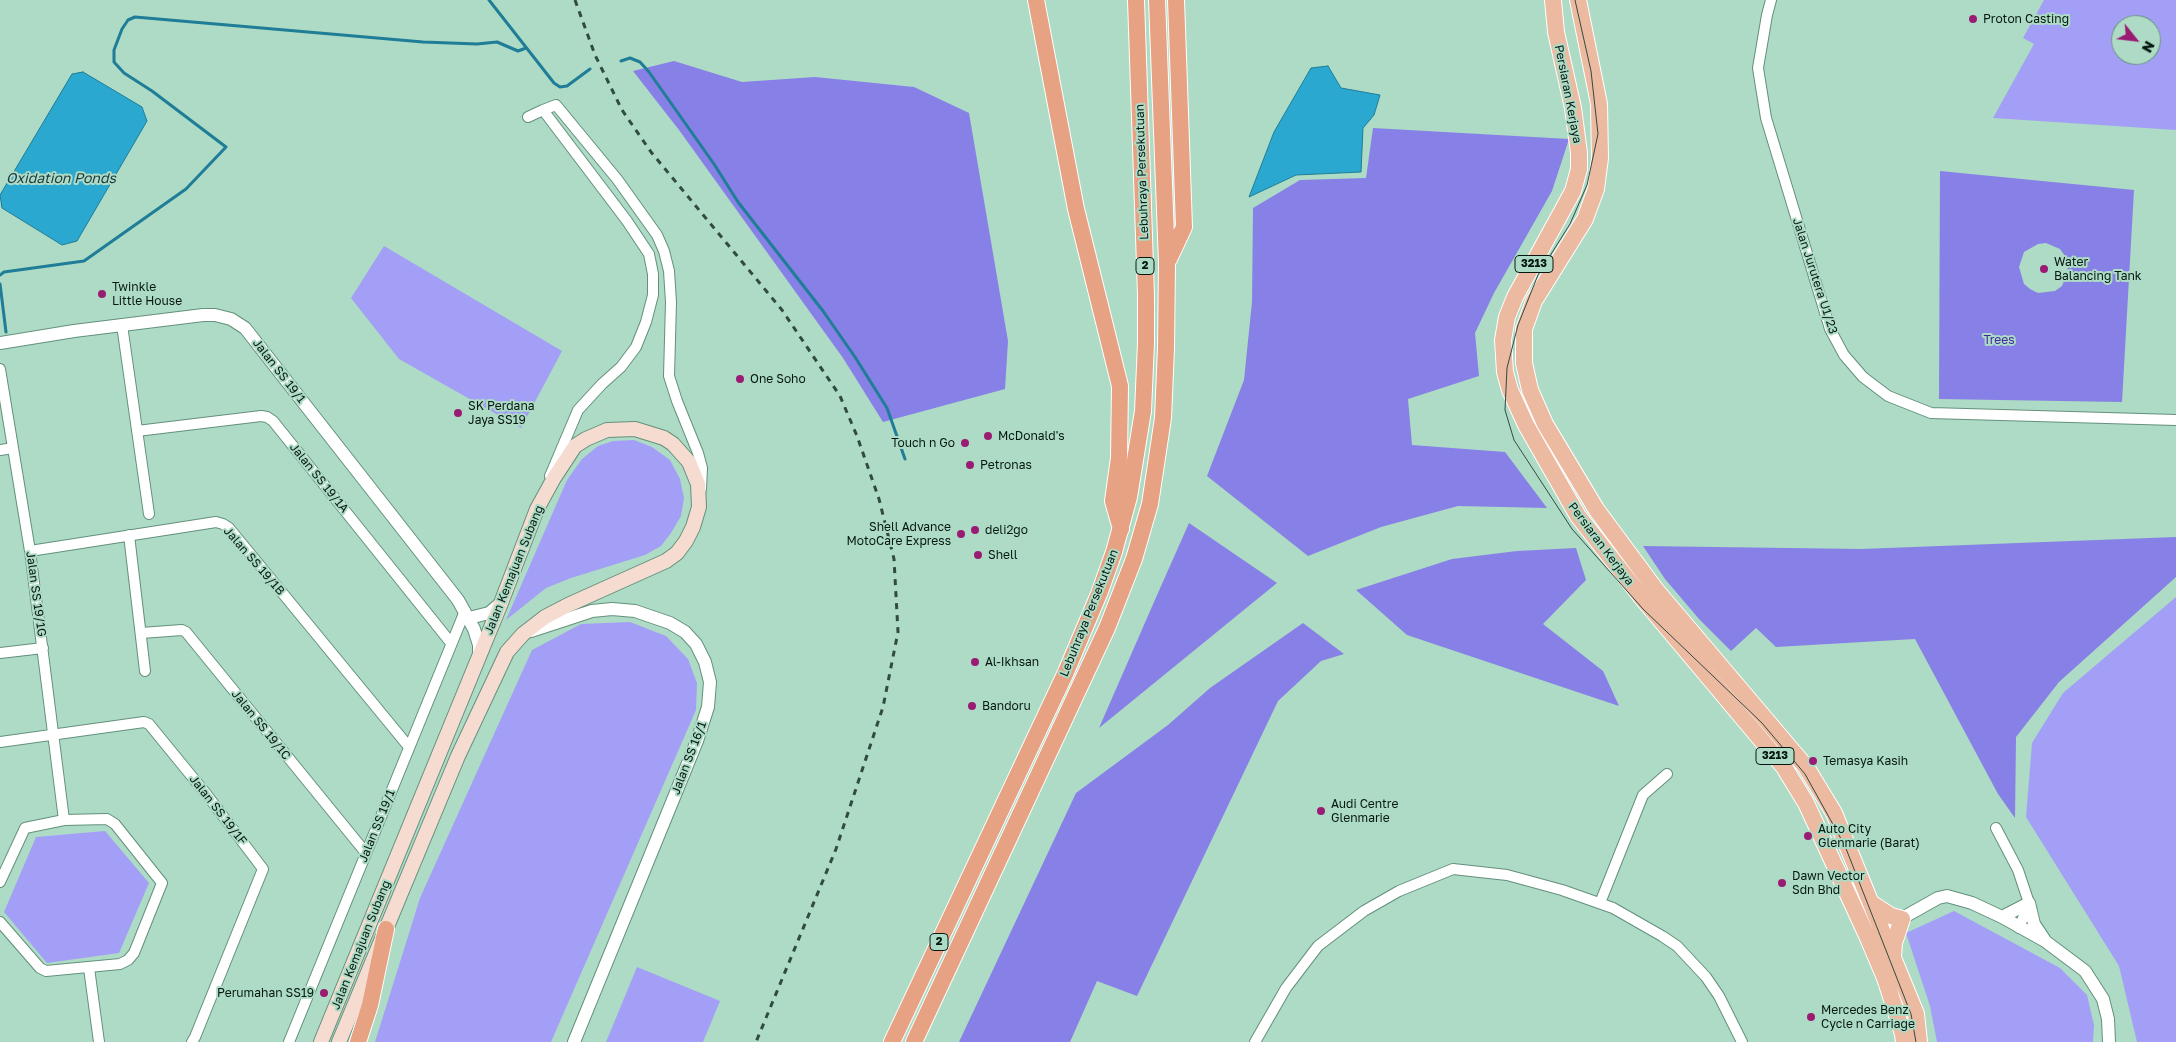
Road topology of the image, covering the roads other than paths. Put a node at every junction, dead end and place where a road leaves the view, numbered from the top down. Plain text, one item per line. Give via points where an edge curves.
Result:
1 (1036, 0) edge
2 (1136, 0) edge
3 (1157, 0) edge
4 (1176, 0) edge
5 (1553, 0) edge
6 (1578, 0) edge
7 (1771, 0) edge
8 (543, 110) junction
9 (528, 117) dead end
10 (617, 179) junction
11 (603, 190) junction
12 (1167, 263) junction
13 (122, 325) junction
14 (0, 344) edge
15 (0, 369) edge
16 (2176, 420) edge
17 (137, 431) junction
18 (13, 448) junction
19 (0, 450) edge
20 (699, 499) junction
21 (537, 509) junction
22 (149, 514) dead end
23 (1121, 529) junction
24 (129, 535) junction
25 (30, 552) junction
26 (1650, 595) junction
27 (501, 603) junction
28 (467, 614) junction
29 (141, 633) junction
30 (523, 634) junction
31 (451, 643) junction
32 (43, 648) junction
33 (0, 653) edge
34 (479, 656) junction
35 (145, 671) dead end
36 (54, 733) junction
37 (0, 742) edge
38 (409, 747) junction
39 (1668, 774) dead end
40 (64, 820) junction
41 (1996, 828) dead end
42 (366, 853) junction
43 (0, 882) edge
44 (1600, 903) junction
45 (1870, 903) junction
46 (2029, 903) junction
47 (2002, 917) junction
48 (1902, 919) junction
49 (0, 922) edge
50 (2019, 928) junction
51 (386, 929) junction
52 (1881, 930) junction
53 (2045, 941) junction
54 (1893, 957) junction
55 (90, 968) junction
56 (98, 1042) edge
57 (192, 1042) edge
58 (289, 1042) edge
59 (321, 1042) edge
60 (340, 1042) edge
61 (358, 1042) edge
62 (574, 1042) edge
63 (892, 1042) edge
64 (914, 1042) edge
65 (1255, 1042) edge
66 (1742, 1042) edge
67 (1904, 1042) edge
68 (1919, 1042) edge
69 (2109, 1042) edge

1 - 23 highway via 1076,209 1120,386 1119,458 1113,501
2 - 23 highway, Lebuhraya Persekutuan / 2 via 1146,344 1143,411
3 - 12 highway, Lebuhraya Persekutuan / 2
4 - 12 highway via 1184,227
5 - 26 main road, Persiaran Kerjaya / 3213 via 1556,32 1574,117 1578,170 1573,191 1507,317 1503,340 1505,372 1526,425 1578,516
6 - 26 main road, Persiaran Kerjaya / 3213 via 1599,104 1600,158 1596,189 1585,219 1534,301 1524,329 1524,363 1530,390 1545,424
7 - 16 street, Jalan Jurutera U1/23 via 1758,68 1766,118 1830,329 1844,355 1864,377 1888,396 1931,413
8 - 9 street
8 - 10 street via 551,105 559,108
8 - 11 street
10 - 11 street
10 - 20 street via 657,235 669,270 669,376 702,468
11 - 21 street via 649,254 653,295 636,346 621,367 578,410
12 - 64 highway, Lebuhraya Persekutuan / 2 via 1163,418 1150,504 1134,559 1085,679
13 - 14 street, Jalan SS 19/1
13 - 17 street
13 - 28 street, Jalan SS 19/1 via 215,315 245,328
15 - 18 street, Jalan SS 19/1G
17 - 22 street
17 - 31 street, Jalan SS 19/1A via 261,416 273,421
18 - 19 street
18 - 25 street, Jalan SS 19/1G
20 - 21 main road, Jalan Kemajuan Subang via 695,473 673,444 654,434 617,429 599,433 575,446
20 - 30 main road, Jalan Kemajuan Subang via 693,527 672,557 568,605
21 - 27 main road, Jalan Kemajuan Subang
23 - 63 highway, Lebuhraya Persekutuan / 2 via 1099,594 1066,672
24 - 25 street, Jalan SS 19/1B
24 - 29 street
24 - 38 street, Jalan SS 19/1B via 216,522 229,528
25 - 32 street, Jalan SS 19/1G
26 - 45 main road, Persiaran Kerjaya / 3213 via 1806,768 1834,813
26 - 67 main road, Persiaran Kerjaya / 3213 via 1784,768 1806,803 1886,978
27 - 28 street via 489,613
27 - 34 main road, Jalan Kemajuan Subang
28 - 31 street, Jalan SS 19/1
28 - 34 street, Jalan SS 19/1
29 - 35 street
29 - 42 street, Jalan SS 19/1C via 186,632
30 - 51 main road, Jalan Kemajuan Subang via 507,652 491,682
30 - 62 street, Jalan SS 16/1 via 592,611 635,611 685,632 705,662 710,682 708,707 697,741
31 - 38 street, Jalan SS 19/1
32 - 33 street
32 - 36 street, Jalan SS 19/1G
34 - 59 main road, Jalan Kemajuan Subang
36 - 37 street, Jalan SS 19/1F
36 - 40 street, Jalan SS 19/1G
36 - 57 street, Jalan SS 19/1F via 149,724 263,868
38 - 42 street, Jalan SS 19/1
39 - 44 street via 1643,794
40 - 43 street via 25,828
40 - 55 street via 107,819 115,824 162,883 134,953 120,964
41 - 46 street via 2018,870
42 - 58 street, Jalan SS 19/1
44 - 65 street via 1506,875 1453,869 1399,891 1364,911 1318,946 1286,988
44 - 66 street via 1677,946 1719,996
45 - 48 main road
45 - 52 main road, Persiaran Kerjaya / 3213
46 - 47 street
46 - 50 street
46 - 53 street via 2034,924
47 - 48 street via 1947,896
47 - 50 street
48 - 52 street
48 - 54 main road
49 - 55 street via 40,968 46,971
50 - 53 street
51 - 60 main road, Jalan Kemajuan Subang
51 - 61 highway via 370,1005
52 - 54 main road, Persiaran Kerjaya / 3213
53 - 69 street via 2080,966 2097,988 2108,1019
54 - 68 main road, Persiaran Kerjaya / 3213 via 1916,1014
55 - 56 street

